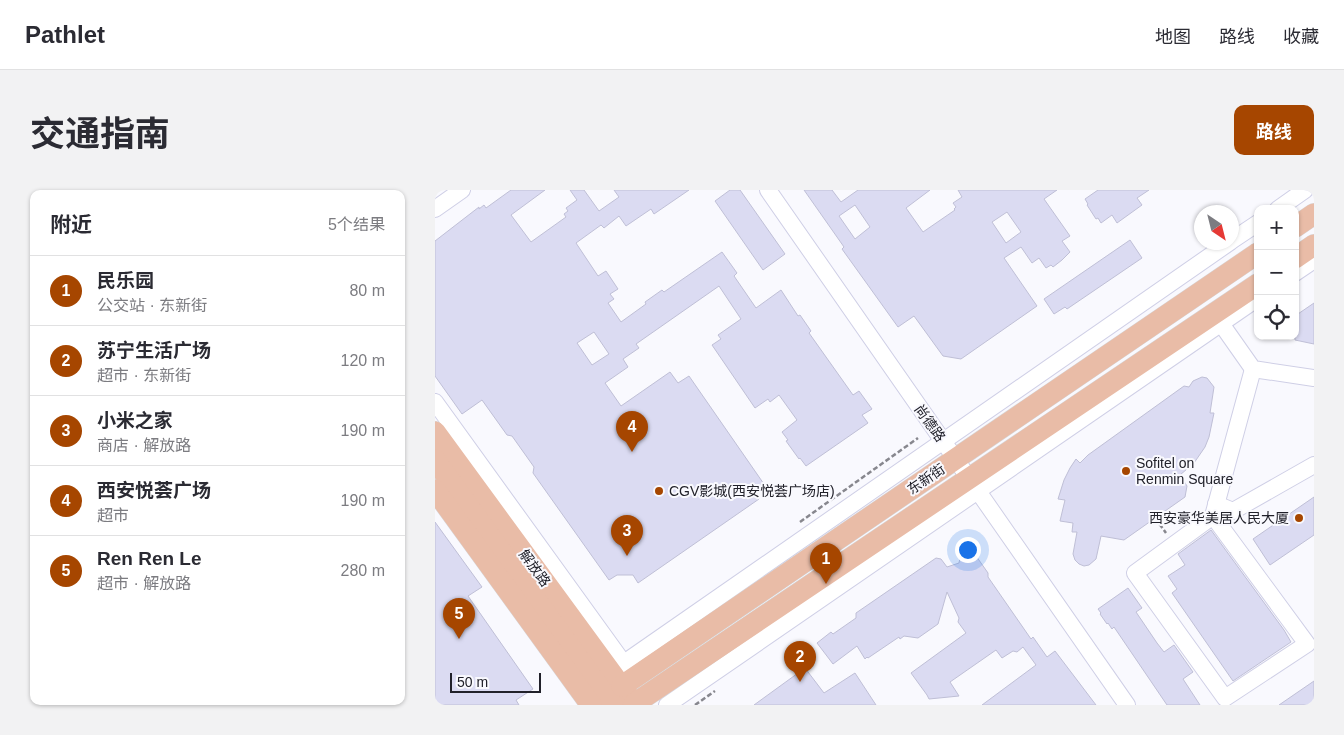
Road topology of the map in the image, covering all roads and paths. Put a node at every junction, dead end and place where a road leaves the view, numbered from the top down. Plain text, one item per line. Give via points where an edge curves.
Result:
1 (462, 190) edge
2 (768, 190) edge
3 (1305, 190) edge
4 (1284, 205) edge
5 (435, 209) edge
6 (1314, 214) edge
7 (1299, 224) edge
8 (1254, 226) edge
9 (1239, 236) edge
10 (1314, 245) edge
11 (1219, 250) edge
12 (1299, 255) edge
13 (1254, 256) edge
14 (1314, 260) edge
15 (1299, 270) edge
16 (1254, 287) edge
17 (1254, 300) edge
18 (1217, 319) junction
19 (1253, 369) junction
20 (1314, 378) edge
21 (435, 402) edge
22 (435, 432) edge
23 (943, 441) junction
24 (955, 459) junction
25 (435, 460) edge
26 (1314, 465) edge
27 (973, 486) junction
28 (435, 490) edge
29 (1215, 510) junction
30 (1155, 518) dead end
31 (1174, 544) junction
32 (1311, 642) edge
33 (612, 691) edge
34 (715, 691) dead end
35 (1228, 702) edge
36 (641, 703) edge
37 (667, 705) edge
38 (695, 705) edge
39 (1127, 705) edge

1 - 5 street
2 - 23 street, 尚德路
3 - 4 street
6 - 7 main road
8 - 9 street
10 - 12 main road
11 - 23 street
13 - 24 main road, 东新街
14 - 15 street
16 - 18 main road, 东新街
17 - 18 street
18 - 19 street
18 - 27 main road, 东新街
19 - 20 street
19 - 29 street
21 - 33 street
22 - 33 main road, 解放路
23 - 24 street, 尚德路
23 - 33 street
24 - 27 street, 尚德路
24 - 33 main road, 东新街
25 - 33 main road, 解放路
26 - 29 street via 1233,511
27 - 36 main road, 东新街
27 - 37 street
27 - 39 street, 尚德路
28 - 33 main road
29 - 31 street
29 - 32 street
30 - 31 path
31 - 35 street via 1135,573
32 - 35 street
33 - 36 main road, 解放路
34 - 38 path

